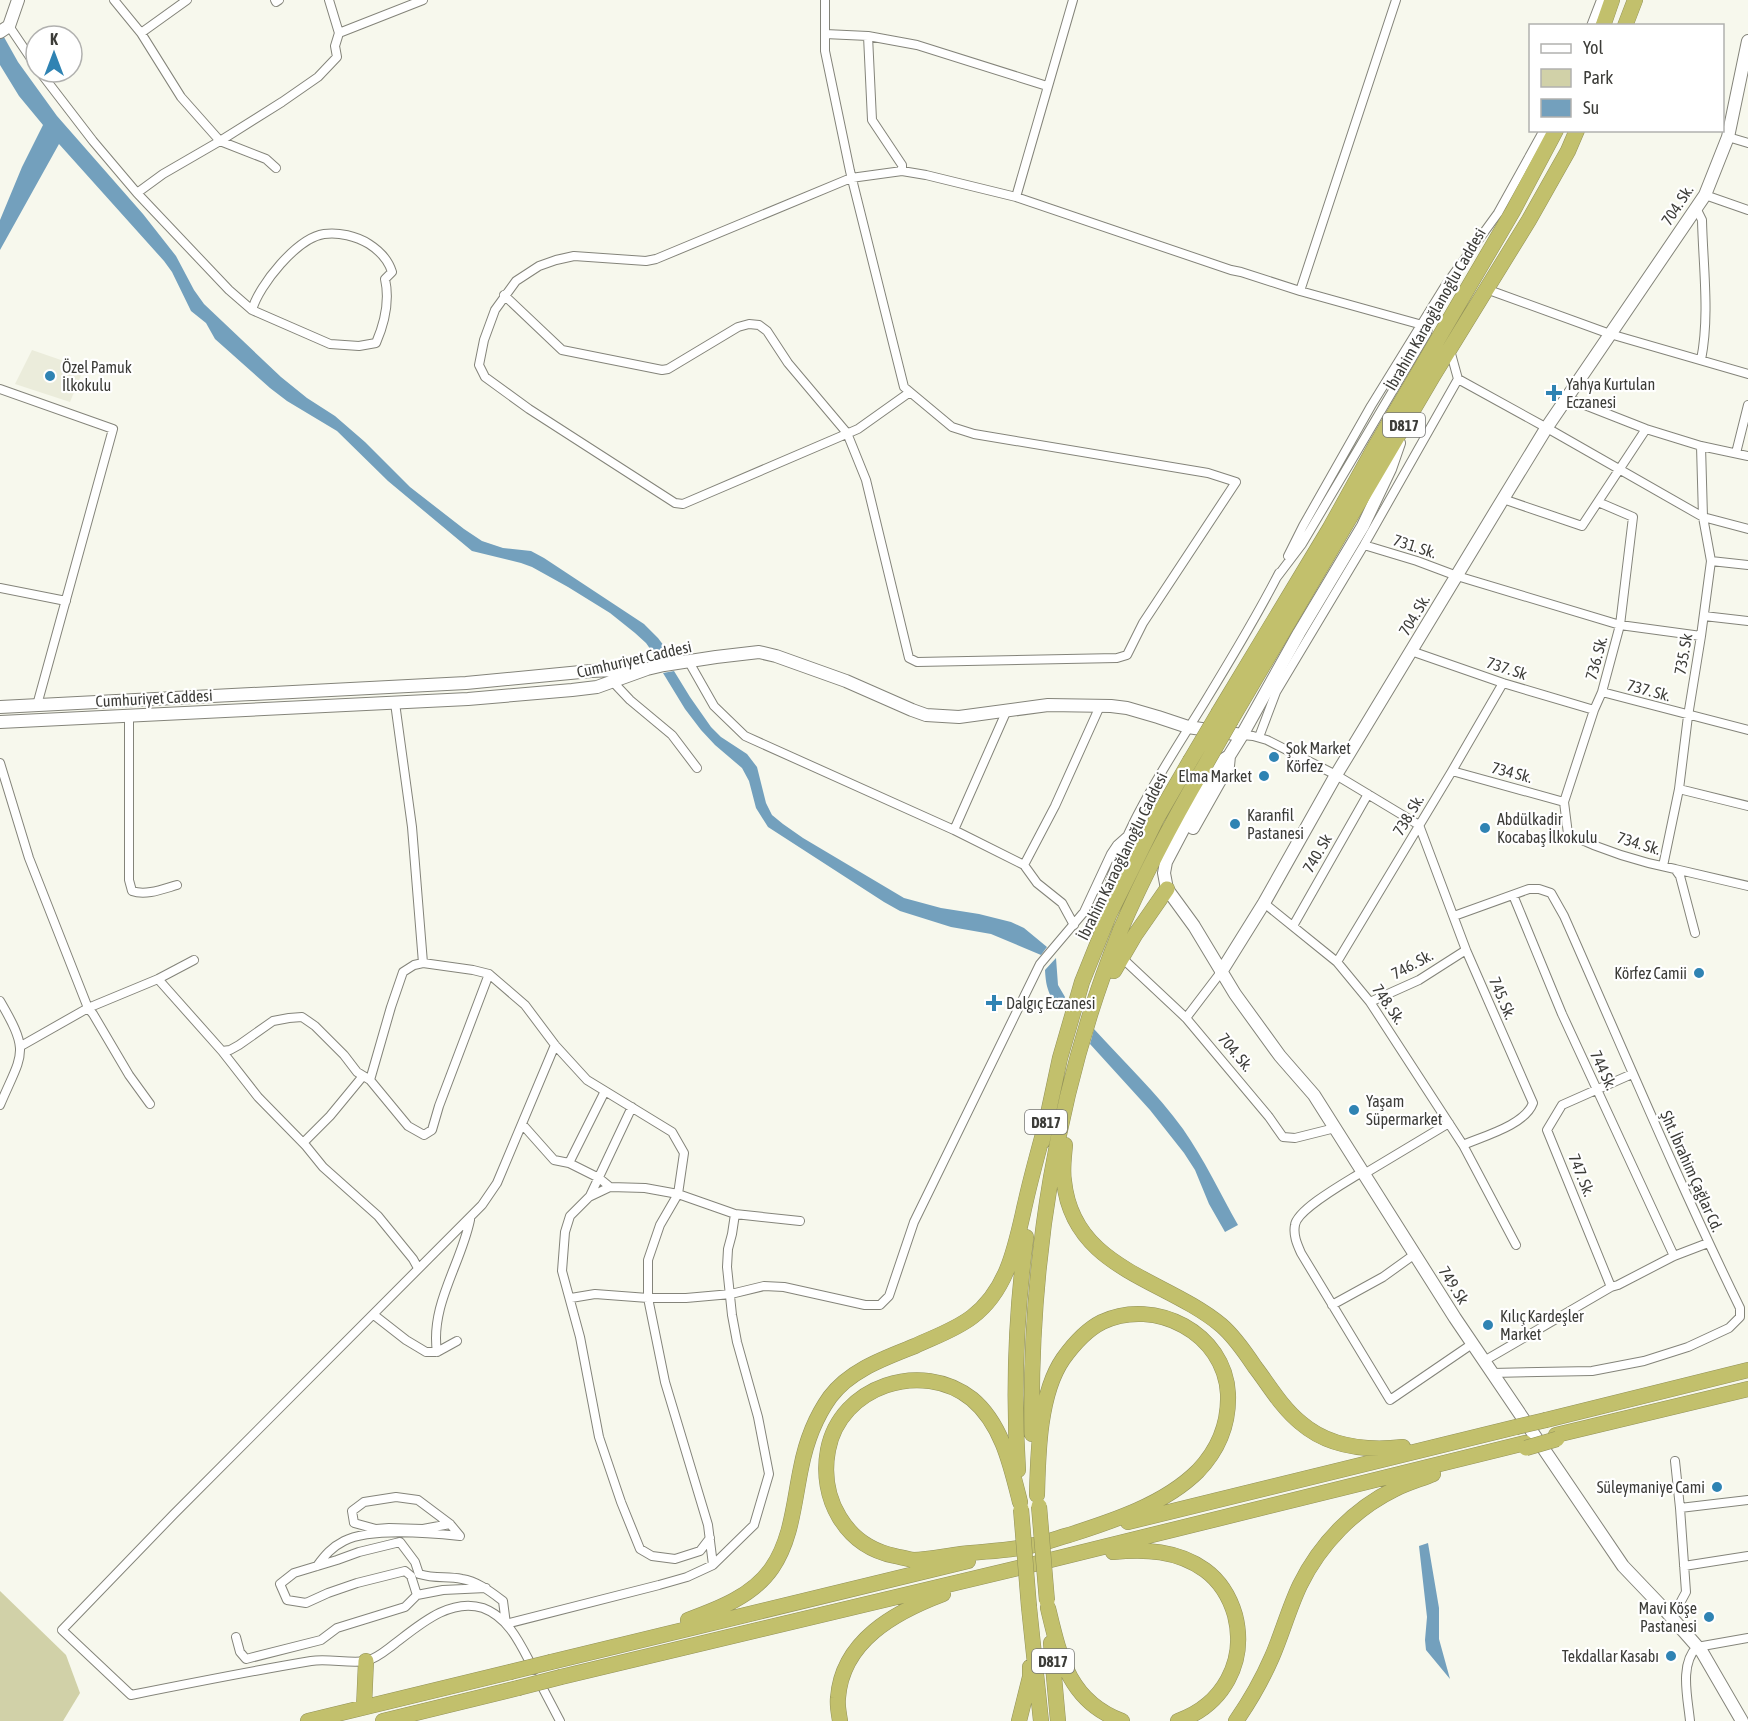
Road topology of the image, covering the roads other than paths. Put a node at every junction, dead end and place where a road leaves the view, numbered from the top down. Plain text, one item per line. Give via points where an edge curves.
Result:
1 (7, 0) edge
2 (114, 0) edge
3 (187, 0) edge
4 (328, 0) edge
5 (423, 0) edge
6 (825, 0) edge
7 (1073, 0) edge
8 (1396, 0) edge
9 (1601, 0) edge
10 (1612, 0) edge
11 (1635, 0) edge
12 (17, 6) edge
13 (1592, 24) edge
14 (1604, 24) edge
15 (1626, 24) edge
16 (4, 29) edge
17 (141, 33) junction
18 (339, 33) junction
19 (825, 34) junction
20 (868, 36) junction
21 (1748, 40) edge
22 (24, 52) edge
23 (49, 84) edge
24 (1047, 86) junction
25 (1543, 132) edge
26 (1555, 132) edge
27 (1576, 132) edge
28 (1728, 137) junction
29 (220, 141) junction
30 (1748, 142) edge
31 (276, 168) dead end
32 (902, 171) junction
33 (851, 178) junction
34 (137, 193) junction
35 (1705, 195) junction
36 (1016, 197) junction
37 (1696, 208) junction
38 (1748, 210) edge
39 (1486, 290) junction
40 (1300, 291) junction
41 (504, 295) junction
42 (252, 310) junction
43 (1422, 324) junction
44 (1610, 334) junction
45 (1450, 350) junction
46 (1701, 360) junction
47 (1748, 374) edge
48 (1458, 379) junction
49 (0, 389) edge
50 (910, 392) junction
51 (1567, 398) junction
52 (1748, 405) edge
53 (1405, 424) junction
54 (1547, 428) junction
55 (1646, 429) junction
56 (847, 433) junction
57 (1351, 441) junction
58 (1360, 446) junction
59 (1701, 446) junction
60 (1736, 453) junction
61 (1748, 456) edge
62 (1620, 470) junction
63 (1503, 499) junction
64 (1598, 502) junction
65 (1703, 517) junction
66 (1748, 529) edge
67 (1364, 545) junction
68 (1711, 561) junction
69 (1748, 566) edge
70 (1457, 576) junction
71 (1277, 577) junction
72 (0, 588) edge
73 (66, 601) junction
74 (1704, 616) junction
75 (1748, 621) edge
76 (1620, 625) junction
77 (1701, 636) junction
78 (1411, 651) junction
79 (689, 662) junction
80 (647, 669) junction
81 (613, 682) junction
82 (1503, 683) junction
83 (1602, 692) junction
84 (395, 703) junction
85 (37, 705) junction
86 (1100, 706) junction
87 (0, 707) edge
88 (1007, 710) junction
89 (1594, 710) junction
90 (129, 716) junction
91 (1225, 716) junction
92 (1688, 716) junction
93 (0, 722) edge
94 (1188, 728) junction
95 (1748, 730) edge
96 (1242, 735) junction
97 (1259, 737) junction
98 (0, 763) edge
99 (1196, 765) junction
100 (698, 768) dead end
101 (1452, 771) junction
102 (1336, 775) junction
103 (1679, 789) junction
104 (1368, 794) junction
105 (1564, 802) junction
106 (1748, 806) edge
107 (1419, 825) junction
108 (954, 830) junction
109 (1130, 832) junction
110 (1024, 865) junction
111 (1664, 866) junction
112 (1675, 868) junction
113 (1166, 884) junction
114 (177, 885) dead end
115 (1748, 886) edge
116 (1513, 895) junction
117 (1264, 903) junction
118 (1454, 916) junction
119 (1074, 925) junction
120 (1293, 927) junction
121 (1103, 928) junction
122 (1695, 933) dead end
123 (1466, 950) junction
124 (1121, 957) junction
125 (194, 960) dead end
126 (1337, 962) junction
127 (423, 963) junction
128 (1221, 972) junction
129 (489, 974) junction
130 (158, 979) junction
131 (1097, 995) junction
132 (0, 1001) edge
133 (1370, 1002) junction
134 (88, 1008) junction
135 (1186, 1018) junction
136 (21, 1046) junction
137 (555, 1046) junction
138 (222, 1051) junction
139 (1632, 1074) junction
140 (366, 1078) junction
141 (1072, 1082) junction
142 (1597, 1090) junction
143 (605, 1091) junction
144 (150, 1104) dead end
145 (0, 1105) edge
146 (632, 1107) junction
147 (1449, 1123) junction
148 (522, 1124) junction
149 (1335, 1128) junction
150 (1043, 1134) junction
151 (303, 1143) junction
152 (1463, 1145) junction
153 (569, 1163) junction
154 (1363, 1173) junction
155 (599, 1178) junction
156 (610, 1186) junction
157 (678, 1194) junction
158 (590, 1197) junction
159 (735, 1214) junction
160 (470, 1219) junction
161 (801, 1221) dead end
162 (1708, 1243) junction
163 (1516, 1245) dead end
164 (1414, 1254) junction
165 (1674, 1256) junction
166 (418, 1268) junction
167 (1615, 1286) junction
168 (731, 1294) junction
169 (571, 1298) junction
170 (648, 1299) junction
171 (1332, 1305) junction
172 (374, 1315) junction
173 (457, 1341) dead end
174 (1472, 1344) junction
175 (437, 1352) junction
176 (1484, 1361) junction
177 (1748, 1370) edge
178 (1492, 1373) junction
179 (1748, 1389) edge
180 (1511, 1428) junction
181 (1525, 1445) junction
182 (1675, 1461) dead end
183 (1748, 1500) edge
184 (1038, 1501) junction
185 (1020, 1506) junction
186 (1680, 1508) junction
187 (450, 1524) junction
188 (710, 1538) junction
189 (1033, 1546) junction
190 (1748, 1556) edge
191 (1035, 1563) junction
192 (713, 1565) junction
193 (316, 1566) junction
194 (1684, 1566) junction
195 (1018, 1568) junction
196 (486, 1588) junction
197 (417, 1595) junction
198 (1047, 1605) junction
199 (1030, 1611) junction
200 (1670, 1615) junction
201 (506, 1624) junction
202 (236, 1637) dead end
203 (1748, 1638) edge
204 (1697, 1647) junction
205 (366, 1661) junction
206 (556, 1661) junction
207 (364, 1707) junction
208 (1743, 1715) edge
209 (308, 1721) edge
210 (382, 1721) edge
211 (560, 1721) edge
212 (840, 1721) edge
213 (1019, 1721) edge
214 (1041, 1721) edge
215 (1058, 1721) edge
216 (1122, 1721) edge
217 (1178, 1721) edge
218 (1236, 1721) edge
219 (1690, 1721) edge

1 - 12 street
2 - 17 street
3 - 17 street
4 - 18 street
5 - 18 street
6 - 19 street
7 - 24 street
8 - 40 street
9 - 13 street
10 - 14 highway
11 - 15 highway
12 - 16 street
16 - 22 street
17 - 29 street via 182,97
18 - 29 street via 334,46 337,57 318,77
19 - 20 street
19 - 33 street via 825,51
20 - 24 street via 917,45
20 - 32 street via 872,120 902,165
21 - 28 street, 704. Sk.
23 - 34 street
24 - 36 street
25 - 43 street via 1498,213
26 - 91 highway, İbrahim Karaoğlanoğlu Caddesi / D817
27 - 39 highway, İbrahim Karaoğlanoğlu Caddesi / D817
28 - 30 street
28 - 35 street, 704. Sk.
29 - 31 street via 266,159
29 - 34 street
32 - 33 street
32 - 36 street
33 - 41 street via 656,259 574,256 556,260 516,281
33 - 50 street via 904,387
34 - 42 street
35 - 37 street, 704. Sk.
35 - 38 street
36 - 40 street
37 - 44 street, 704. Sk.
37 - 46 street via 1702,220 1705,320
39 - 44 street
39 - 45 highway, İbrahim Karaoğlanoğlu Caddesi / D817
40 - 43 street
41 - 56 street via 562,350 662,370 738,327 759,325
41 - 56 street via 483,340 479,365 485,377 675,503 683,504
42 - 42 street via 330,344 376,343 387,310 390,263 359,238 323,234 293,253 272,275 255,298
43 - 57 street
43 - 58 street via 1427,333
44 - 46 street
44 - 51 street, 704. Sk.
45 - 48 street
45 - 53 highway, İbrahim Karaoğlanoğlu Caddesi / D817
46 - 47 street
48 - 54 street
48 - 67 street
49 - 73 street via 114,429
50 - 56 street
50 - 56 street via 952,427 974,434 1208,473 1236,482 1143,623 1127,655 928,662 909,658 866,480
51 - 54 street, 704. Sk.
51 - 55 street
52 - 60 street
53 - 91 highway, İbrahim Karaoğlanoğlu Caddesi / D817
53 - 96 street via 1367,518
54 - 62 street
54 - 63 street, 704. Sk.
55 - 59 street
55 - 62 street
57 - 58 street
57 - 71 street
58 - 71 street via 1302,544
59 - 60 street
59 - 65 street, 735. Sk
60 - 61 street
62 - 64 street
62 - 65 street
63 - 64 street via 1582,526
63 - 70 street, 704. Sk.
64 - 76 street, 736. Sk. via 1634,517
65 - 66 street
65 - 68 street, 735. Sk
67 - 70 street, 731. Sk.
67 - 97 street via 1276,692
68 - 69 street
68 - 74 street, 735. Sk
70 - 76 street, 731. Sk.
70 - 78 street, 704. Sk.
71 - 94 street
72 - 73 street
73 - 85 street
74 - 75 street
74 - 77 street, 735. Sk
76 - 77 street, 731. Sk.
76 - 83 street, 736. Sk.
77 - 92 street, 735. Sk
78 - 82 street, 737. Sk
78 - 102 street, 704. Sk.
79 - 80 street, Cumhuriyet Caddesi
79 - 88 street, Cumhuriyet Caddesi via 768,653 926,715 959,717
79 - 108 street via 714,706 745,736
80 - 81 street, Cumhuriyet Caddesi
80 - 85 street via 466,683
81 - 84 street, Cumhuriyet Caddesi via 572,690
81 - 100 street via 672,735
82 - 89 street, 737. Sk
82 - 101 street, 738. Sk.
83 - 89 street, 736. Sk.
83 - 92 street, 737. Sk.
84 - 90 street, Cumhuriyet Caddesi
84 - 127 street via 412,827
85 - 87 street
86 - 88 street, Cumhuriyet Caddesi via 1048,705
86 - 94 street, Cumhuriyet Caddesi via 1127,708
86 - 110 street
88 - 108 street
89 - 105 street, 736. Sk.
90 - 93 street, Cumhuriyet Caddesi
90 - 114 street via 132,891 148,892
91 - 99 highway, İbrahim Karaoğlanoğlu Caddesi / D817, bridge
92 - 95 street, 737. Sk.
92 - 103 street, 735. Sk
94 - 96 street, Cumhuriyet Caddesi
94 - 109 street
96 - 97 street
96 - 113 street
97 - 102 street
98 - 134 street via 29,858
99 - 121 highway, İbrahim Karaoğlanoğlu Caddesi / D817 via 1157,818
99 - 131 highway, İbrahim Karaoğlanoğlu Caddesi / D817 via 1120,931
101 - 105 street, 734 Sk.
101 - 107 street, 738. Sk.
102 - 104 street
102 - 117 street, 704. Sk.
103 - 106 street
103 - 111 street, 735. Sk
104 - 107 street
104 - 120 street, 740. Sk
105 - 111 street, 734. Sk. via 1568,834
107 - 118 street, 745. Sk.
107 - 126 street, 738. Sk.
108 - 110 street
109 - 119 street via 1116,845
109 - 121 street via 1107,893
110 - 119 street via 1037,883 1062,903
111 - 112 street
112 - 115 street
112 - 122 street
113 - 124 highway
113 - 128 street, 749. Sk
116 - 118 street, Şht. İbrahim Çağlar Cd.
116 - 139 street, Şht. İbrahim Çağlar Cd. via 1528,889 1551,893
116 - 142 street, 744 Sk.
117 - 120 street, 748. Sk.
117 - 128 street, 704. Sk.
118 - 123 street, 745. Sk.
119 - 168 street via 1040,964 914,1222 889,1296 880,1305 865,1305 784,1287 764,1286
120 - 126 street, 748. Sk.
121 - 150 highway, İbrahim Karaoğlanoğlu Caddesi / D817 via 1082,982
123 - 133 street, 746. Sk. via 1419,980
123 - 152 street, 745. Sk. via 1533,1103 1530,1111 1515,1123
124 - 131 highway
124 - 135 street
125 - 130 street
126 - 133 street, 748. Sk.
127 - 129 street
127 - 140 street via 403,972
128 - 135 street, 704. Sk.
128 - 149 street, 749. Sk
129 - 137 street via 525,1005
129 - 140 street via 432,1130 424,1135 408,1126
130 - 134 street
130 - 138 street
131 - 141 highway, İbrahim Karaoğlanoğlu Caddesi / D817
132 - 136 street
133 - 147 street, 748. Sk.
134 - 136 street
134 - 144 street
135 - 149 street, 704. Sk. via 1283,1137 1295,1138
136 - 145 street via 19,1062
137 - 143 street via 587,1080
137 - 148 street
138 - 140 street via 239,1045 273,1021 302,1017
138 - 151 street via 258,1097
139 - 142 street
139 - 162 street, Şht. İbrahim Çağlar Cd.
140 - 151 street
141 - 180 highway via 1063,1180 1069,1209 1081,1231 1098,1251 1122,1268 1200,1309 1223,1326 1299,1423 1337,1444 1361,1448 1412,1446
141 - 184 highway, İbrahim Karaoğlanoğlu Caddesi / D817 via 1047,1200 1036,1295 1032,1433
142 - 165 street, 744 Sk.
142 - 167 street, 747. Sk. via 1562,1105 1547,1130
143 - 146 street
143 - 153 street
146 - 155 street
146 - 157 street via 672,1132 684,1153
147 - 152 street, 748. Sk.
147 - 154 street
148 - 153 street via 554,1160
148 - 160 street via 497,1183
149 - 154 street, 749. Sk
150 - 185 highway, İbrahim Karaoğlanoğlu Caddesi / D817 via 1023,1258 1017,1325
150 - 206 highway via 1003,1281 972,1318 852,1375 831,1395 807,1441 783,1547 758,1584 736,1600 707,1613
151 - 166 street via 323,1167 371,1208
152 - 163 street, 748. Sk.
153 - 155 street
154 - 164 street, 749. Sk
154 - 171 street via 1305,1209 1295,1222 1301,1253
155 - 156 street
155 - 158 street
156 - 157 street
156 - 158 street
157 - 159 street
157 - 170 street via 660,1225 648,1260
158 - 169 street via 570,1216 565,1232 562,1270
159 - 161 street
159 - 168 street via 727,1267
160 - 166 street
160 - 175 street via 436,1320
162 - 165 street
162 - 178 street, Şht. İbrahim Çağlar Cd. via 1740,1308 1740,1317 1729,1328 1644,1361 1592,1371
164 - 171 street via 1383,1277
164 - 174 street, 749. Sk
165 - 167 street
166 - 172 street
167 - 176 street
168 - 170 street
168 - 192 street via 737,1342 769,1474 754,1526
169 - 170 street via 595,1294
169 - 188 street via 599,1437 640,1549 652,1556 675,1559 700,1551
170 - 188 street via 665,1382
171 - 174 street via 1390,1400
172 - 175 street via 426,1352
172 - 205 street via 62,1630 131,1695 315,1660
173 - 175 street
174 - 176 street, 749. Sk
176 - 178 street, 749. Sk
177 - 180 highway, bridge
178 - 200 street, 749. Sk via 1623,1566
179 - 181 highway
180 - 189 highway
181 - 191 highway
181 - 218 highway via 1395,1489 1366,1506 1337,1531 1300,1585 1271,1659
182 - 186 street
183 - 186 street
184 - 189 highway via 1041,1424 1050,1386 1079,1338 1101,1322 1126,1314 1152,1314 1179,1322 1197,1333 1223,1368 1228,1389 1224,1432 1214,1452 1177,1489 1142,1508
184 - 198 highway, D817, bridge
185 - 189 highway via 1011,1464 995,1429 972,1400 952,1387 919,1380 877,1387 841,1417 830,1440 825,1462 835,1512 867,1546 912,1560
185 - 199 highway, D817, bridge
186 - 194 street
187 - 187 street via 418,1500 396,1497 364,1502 352,1511 354,1523 376,1529 423,1529
187 - 193 street via 460,1536 374,1534 346,1540 327,1552
188 - 192 street
189 - 206 highway
190 - 194 street
191 - 195 highway
191 - 217 highway via 1105,1552 1160,1551 1206,1571 1223,1588 1238,1629 1239,1650 1234,1670 1207,1706
192 - 201 street via 659,1585
193 - 196 street via 400,1542 419,1574 463,1579
193 - 197 street via 294,1573 280,1584 287,1600 306,1603 357,1583 405,1571 411,1576
194 - 200 street via 1686,1592
195 - 210 highway, bridge
195 - 212 highway via 927,1600 872,1632 854,1652 844,1673 837,1699
196 - 197 street
196 - 201 street via 503,1602
197 - 202 street via 405,1607 337,1628 321,1640 246,1659
198 - 215 highway, D817
198 - 216 highway via 1061,1656 1075,1686 1105,1715
199 - 213 highway via 1030,1677
199 - 214 highway, D817
200 - 204 street, 749. Sk
201 - 205 street via 482,1608 448,1609
201 - 211 street
203 - 204 street
204 - 208 street, 749. Sk
204 - 219 street via 1688,1660
205 - 207 highway
206 - 207 highway, bridge
207 - 209 highway

